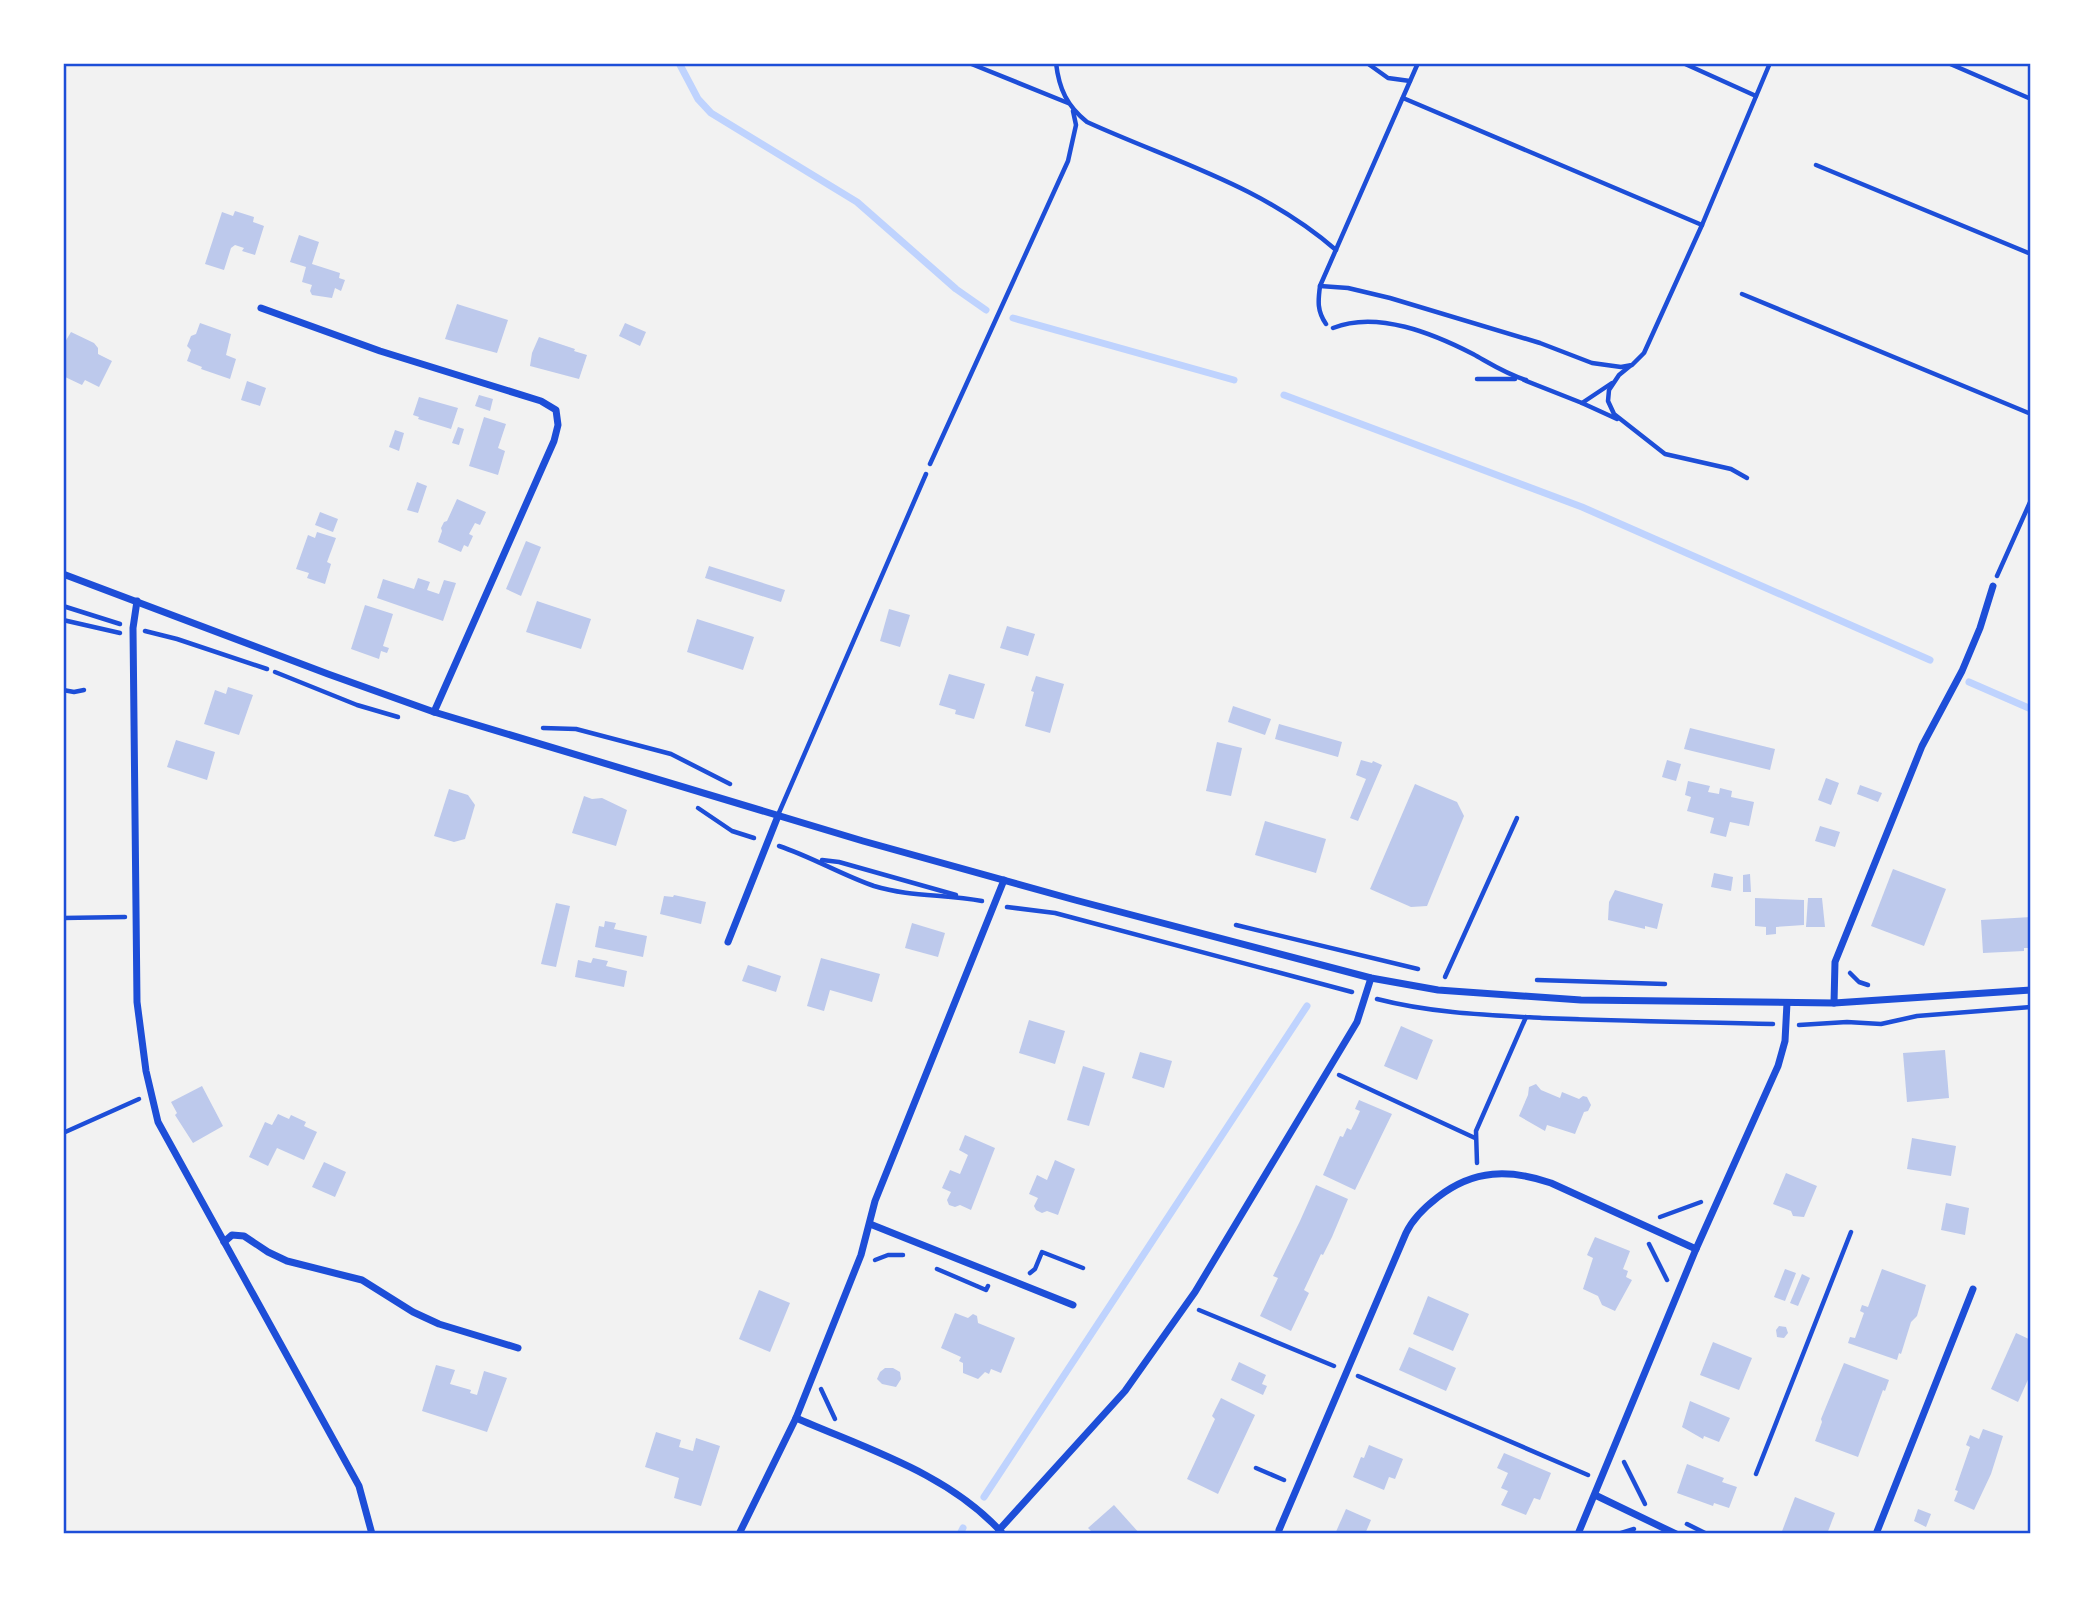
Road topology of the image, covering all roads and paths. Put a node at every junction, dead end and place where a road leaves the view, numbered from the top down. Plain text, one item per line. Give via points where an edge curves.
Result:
1 (969, 63) edge
2 (1056, 63) edge
3 (1367, 63) edge
4 (1418, 63) edge
5 (1683, 63) edge
6 (1770, 63) edge
7 (1948, 63) edge
8 (1410, 81) junction
9 (1756, 96) junction
10 (1402, 98) junction
11 (2031, 99) edge
12 (1068, 103) junction
13 (1073, 111) junction
14 (1816, 165) dead end
15 (1702, 225) junction
16 (1336, 250) junction
17 (2031, 254) edge
18 (1320, 286) junction
19 (1742, 294) dead end
20 (261, 308) dead end
21 (1326, 324) dead end
22 (1333, 328) dead end
23 (1632, 365) junction
24 (1477, 379) dead end
25 (1526, 380) junction
26 (1613, 383) junction
27 (1582, 403) junction
28 (2031, 414) edge
29 (1623, 421) junction
30 (926, 474) joint
31 (1748, 478) dead end
32 (2031, 500) edge
33 (63, 574) edge
34 (1993, 586) joint
35 (137, 601) junction
36 (63, 606) edge
37 (63, 620) edge
38 (133, 628) junction
39 (63, 690) edge
40 (84, 690) dead end
41 (435, 712) junction
42 (540, 728) dead end
43 (736, 787) dead end
44 (778, 816) junction
45 (1517, 818) dead end
46 (814, 859) dead end
47 (1004, 880) junction
48 (967, 898) dead end
49 (1074, 900) junction
50 (136, 917) junction
51 (63, 918) edge
52 (1071, 918) dead end
53 (1235, 925) dead end
54 (727, 942) dead end
55 (1419, 970) dead end
56 (1835, 970) junction
57 (1445, 976) junction
58 (1452, 977) dead end
59 (1371, 978) junction
60 (1534, 980) dead end
61 (1672, 984) dead end
62 (1876, 986) dead end
63 (1438, 990) junction
64 (2031, 990) edge
65 (1787, 1003) junction
66 (1834, 1003) junction
67 (1338, 1074) dead end
68 (151, 1094) junction
69 (63, 1133) edge
70 (1475, 1138) dead end
71 (870, 1224) junction
72 (1851, 1232) dead end
73 (905, 1238) junction
74 (224, 1242) junction
75 (1696, 1248) junction
76 (899, 1254) junction
77 (861, 1255) junction
78 (909, 1257) dead end
79 (931, 1266) dead end
80 (1083, 1268) dead end
81 (993, 1272) junction
82 (1023, 1272) dead end
83 (1973, 1289) dead end
84 (1073, 1305) dead end
85 (1195, 1308) dead end
86 (518, 1348) dead end
87 (1364, 1364) dead end
88 (1347, 1371) junction
89 (1359, 1376) junction
90 (810, 1383) junction
91 (1353, 1388) dead end
92 (796, 1418) junction
93 (832, 1434) junction
94 (1624, 1461) dead end
95 (1756, 1474) dead end
96 (1589, 1475) dead end
97 (1595, 1495) junction
98 (1645, 1504) dead end
99 (1633, 1529) dead end
100 (1279, 1530) dead end
101 (1001, 1532) edge
102 (373, 1534) edge
103 (739, 1534) edge
104 (1578, 1534) edge
105 (1618, 1534) edge
106 (1676, 1534) edge
107 (1876, 1534) edge

1 - 12 path
2 - 12 path
3 - 8 path via 1388,78
4 - 8 path
5 - 9 path
6 - 9 path
7 - 11 path
8 - 10 path
9 - 15 path
10 - 15 path
10 - 16 path
12 - 13 path
13 - 16 path via 1087,122 1283,209
13 - 30 path via 1076,125 1068,161
14 - 17 path
15 - 23 path via 1644,353
16 - 18 path
18 - 21 path via 1318,307
18 - 23 path via 1390,298 1592,363
19 - 28 path
20 - 41 street via 541,401 556,410 554,441
22 - 25 path via 1360,322 1409,328
23 - 26 path
24 - 25 path
25 - 27 path
26 - 27 path
26 - 29 path via 1608,401
27 - 29 path
29 - 31 path via 1665,454 1718,465
30 - 44 lane
32 - 34 path
33 - 35 street
34 - 56 street via 1962,671 1922,746
35 - 38 street
35 - 41 street
36 - 38 path
37 - 38 path via 117,634
38 - 50 street
39 - 40 path
41 - 44 street
42 - 43 path via 576,729 671,754
44 - 47 street
44 - 54 street
45 - 57 path
46 - 48 path
47 - 49 street
47 - 71 street via 875,1201
49 - 52 path
49 - 59 street
50 - 51 path
50 - 68 street via 137,1002
53 - 55 path
56 - 62 path via 1848,971 1859,982
56 - 66 street
57 - 58 path
57 - 63 path
59 - 63 street
59 - 101 street via 1357,1022 1195,1292 1125,1391
60 - 61 path
63 - 65 street via 1581,1000
64 - 66 street
65 - 66 street
65 - 75 street via 1778,1066
67 - 70 path
68 - 69 path
68 - 74 street via 158,1122
71 - 73 street
71 - 77 street
72 - 95 path
73 - 76 path
73 - 81 street
74 - 86 street via 232,1235 242,1235 277,1257 362,1280 439,1324
74 - 102 street via 359,1486
75 - 88 street via 1535,1178 1507,1173 1470,1178 1429,1204 1409,1226
75 - 97 street
76 - 77 path via 874,1260
76 - 78 path
77 - 90 street
79 - 81 path via 986,1290
80 - 82 path via 1042,1252 1033,1272
81 - 84 street
83 - 107 street
85 - 88 path
87 - 89 path
88 - 89 path
88 - 100 street
89 - 91 path
89 - 96 path
90 - 92 street
90 - 93 path via 820,1387 831,1406 836,1423
92 - 93 street
92 - 103 street
93 - 101 street via 940,1482
94 - 98 path
97 - 104 street
97 - 106 street
99 - 105 path

